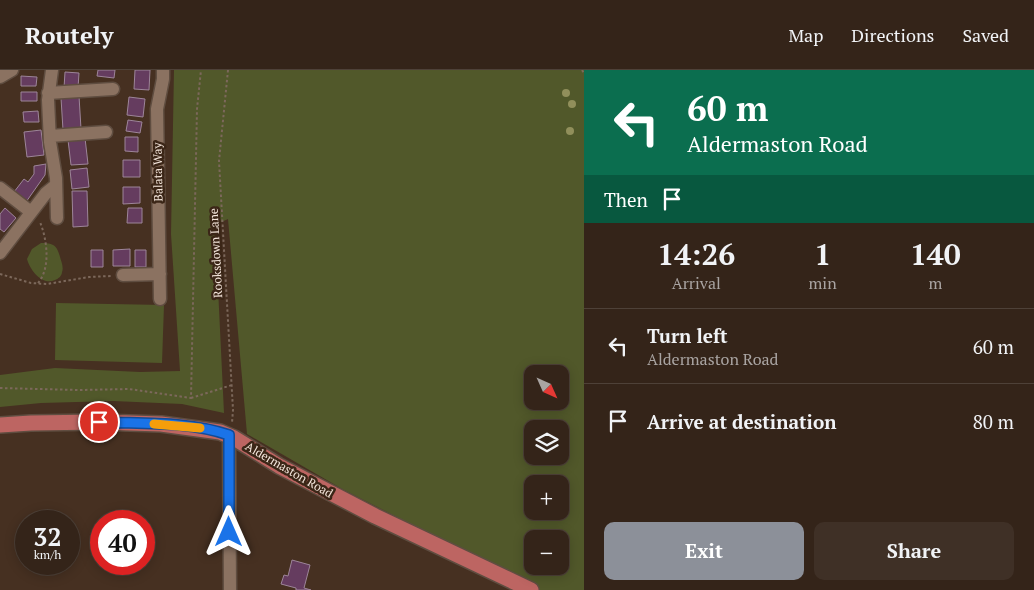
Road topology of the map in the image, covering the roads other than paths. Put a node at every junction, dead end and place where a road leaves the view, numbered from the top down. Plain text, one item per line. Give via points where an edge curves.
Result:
1 (12, 70) edge
2 (52, 70) edge
3 (163, 70) edge
4 (0, 77) edge
5 (113, 89) dead end
6 (48, 93) junction
7 (106, 132) dead end
8 (50, 136) junction
9 (56, 185) junction
10 (0, 188) edge
11 (30, 213) junction
12 (57, 218) dead end
13 (0, 253) edge
14 (160, 274) junction
15 (123, 275) road end
16 (160, 299) dead end
17 (0, 425) edge
18 (229, 435) junction
19 (230, 590) edge
20 (529, 590) edge

1 - 4 street
2 - 6 street
3 - 14 street, Balata Way via 157,109
5 - 6 street
6 - 8 street
7 - 8 street
8 - 9 street
9 - 11 street
9 - 12 street
10 - 11 street
11 - 13 street
14 - 15 street
14 - 16 street, Balata Way
17 - 18 main road, Aldermaston Road via 161,424 208,429
18 - 19 street
18 - 20 main road, Aldermaston Road via 323,490

